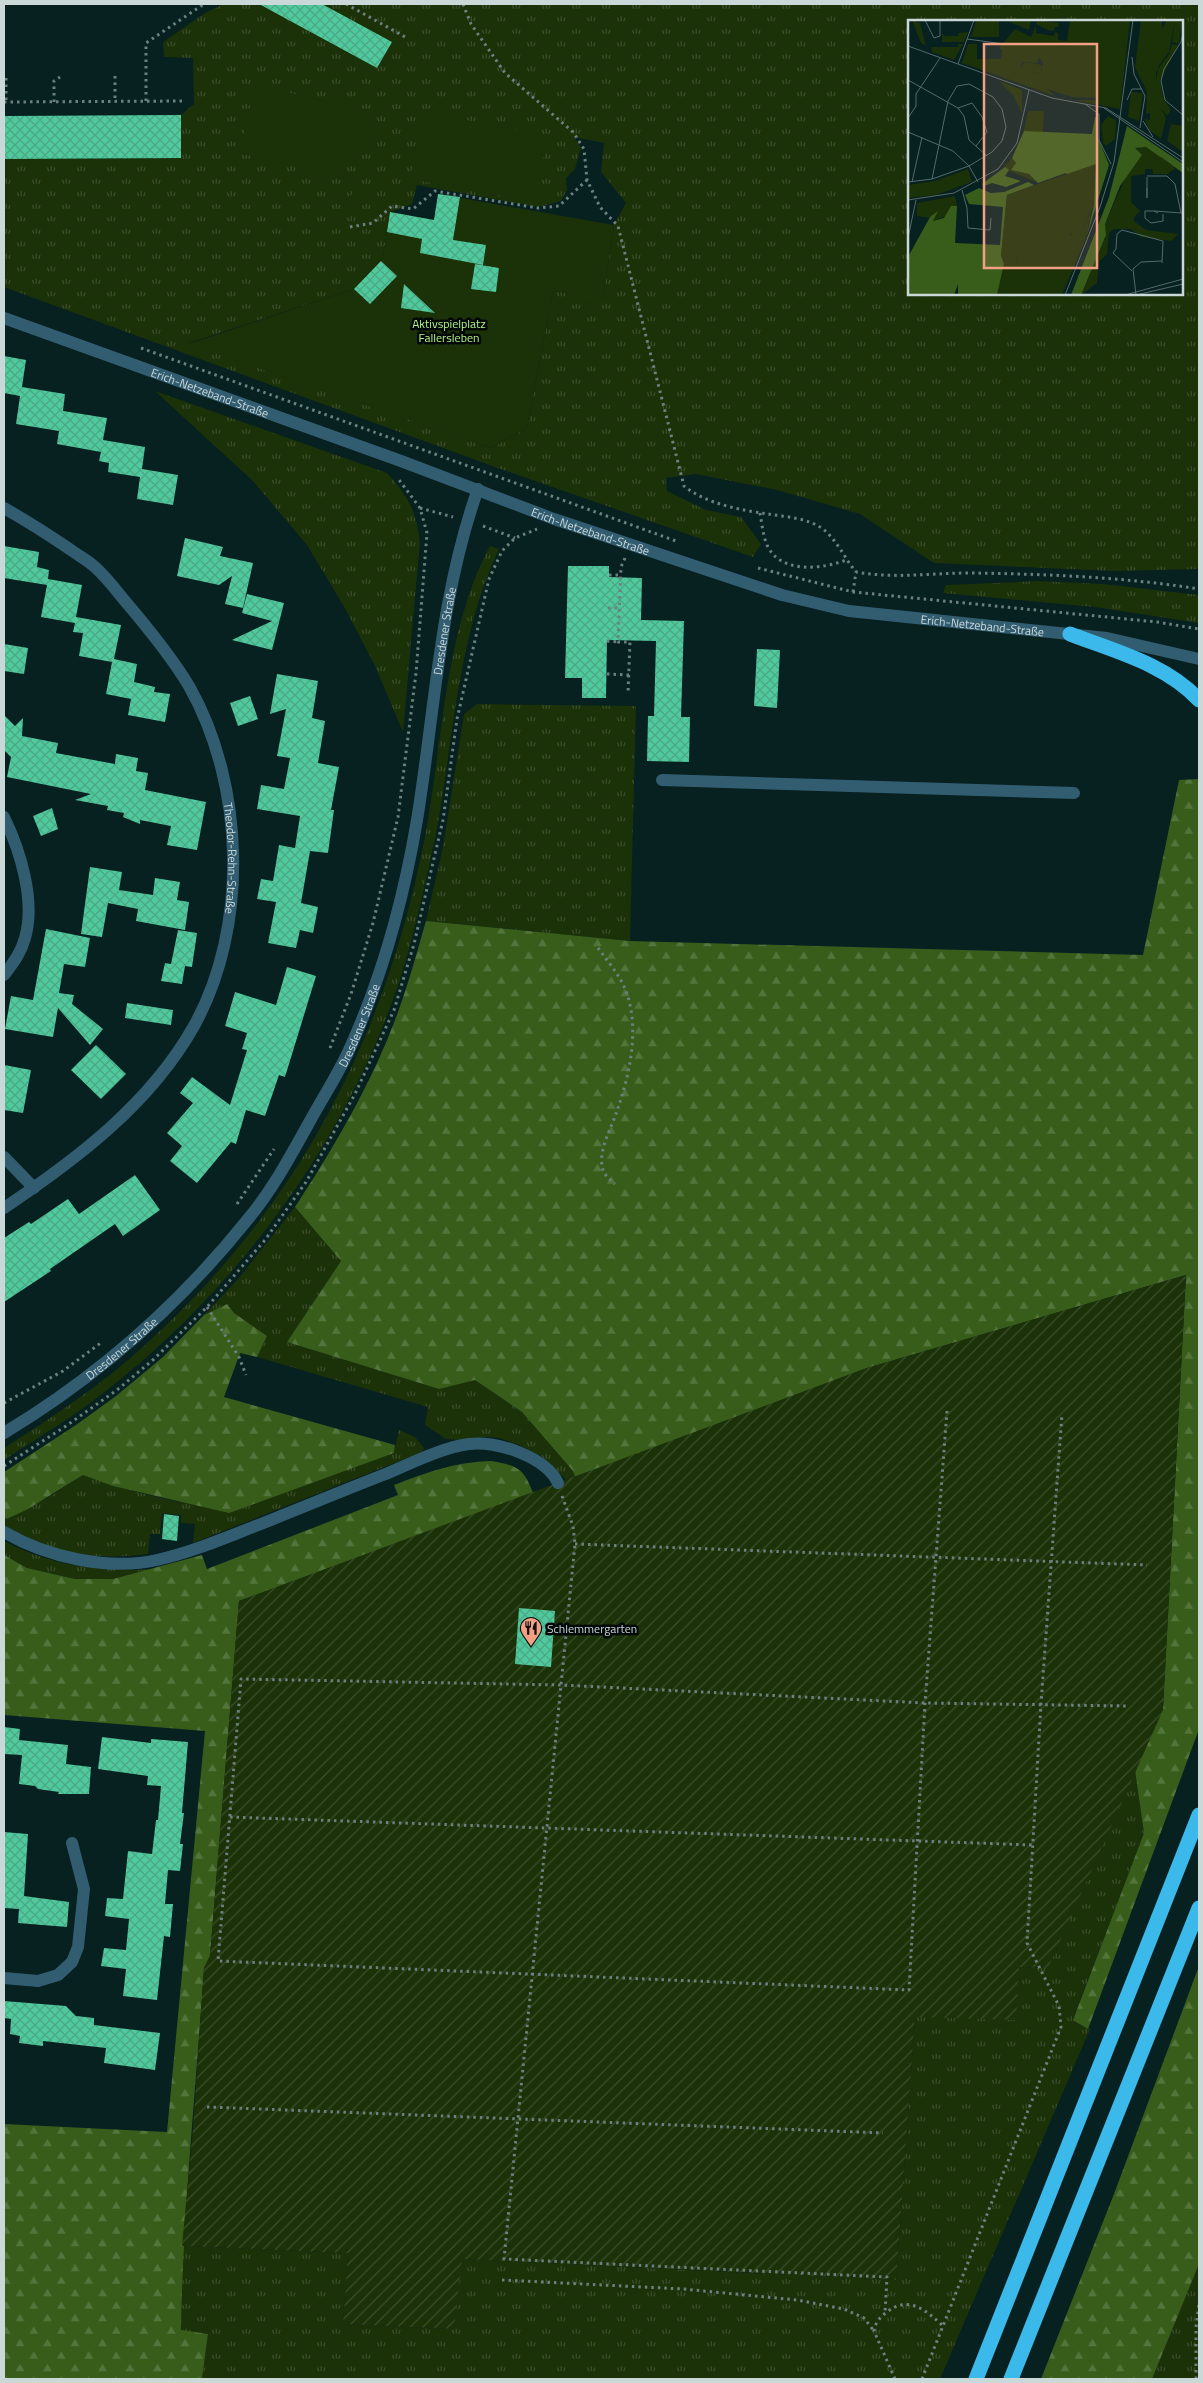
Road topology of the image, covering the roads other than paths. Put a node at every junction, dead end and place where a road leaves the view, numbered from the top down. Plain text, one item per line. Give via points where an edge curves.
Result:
1 (4, 318) edge
2 (478, 489) junction
3 (4, 508) edge
4 (1070, 634) junction
5 (1199, 659) edge
6 (1199, 700) edge
7 (662, 780) dead end
8 (1074, 793) dead end
9 (4, 817) edge
10 (4, 975) edge
11 (4, 1156) edge
12 (34, 1188) junction
13 (4, 1208) edge
14 (4, 1433) edge
15 (558, 1483) road end
16 (4, 1532) edge
17 (1199, 1815) edge
18 (72, 1843) dead end
19 (1199, 1908) edge
20 (4, 1978) edge
21 (976, 2379) edge
22 (1011, 2379) edge

1 - 2 street, Erich-Netzeband-Straße
2 - 4 street, Erich-Netzeband-Straße via 554,519 754,587 850,611
2 - 14 street, Dresdener Straße via 452,577 416,822 401,894 379,971 350,1049 284,1168 250,1218 215,1258 150,1325 56,1399
3 - 12 street, Theodor-Rehn-Straße via 96,567 152,632 189,687 215,746 231,812 233,885 221,963 194,1025 166,1068 133,1106 82,1152
4 - 5 street, Erich-Netzeband-Straße via 1107,638
4 - 6 highway via 1149,664
7 - 8 street
9 - 10 street via 15,840 28,907 26,937 17,959
11 - 12 street
12 - 13 street, Theodor-Rehn-Straße
15 - 16 street via 546,1468 514,1450 490,1444 468,1444 209,1544 156,1560 110,1564 57,1554
17 - 21 highway
18 - 20 street via 84,1890 78,1947 72,1962 58,1975 38,1981
19 - 22 highway

